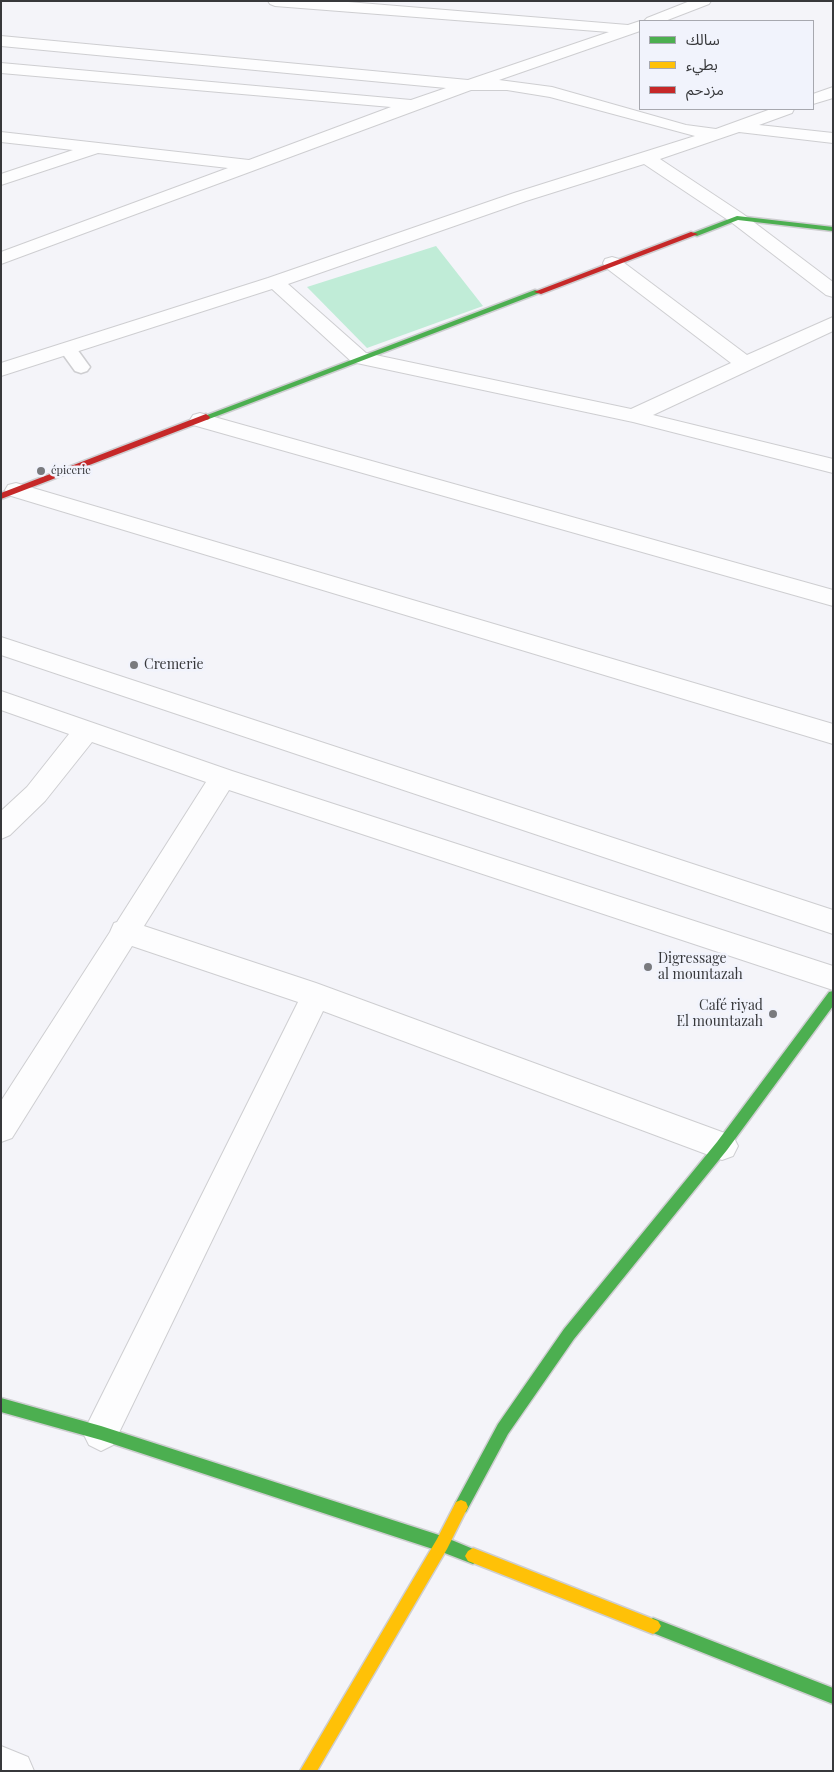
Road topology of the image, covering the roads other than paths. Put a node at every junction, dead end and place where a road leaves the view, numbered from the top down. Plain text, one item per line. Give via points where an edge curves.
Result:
1 (275, 1) edge
2 (704, 1) edge
3 (517, 4) dead end
4 (420, 7) edge
5 (485, 16) junction
6 (655, 20) edge
7 (636, 27) edge
8 (1, 41) edge
9 (1, 68) edge
10 (469, 85) junction
11 (833, 92) edge
12 (814, 99) edge
13 (416, 104) junction
14 (814, 106) edge
15 (833, 108) edge
16 (783, 110) edge
17 (738, 128) junction
18 (717, 135) junction
19 (1, 137) edge
20 (833, 138) edge
21 (100, 147) junction
22 (646, 158) junction
23 (254, 166) junction
24 (1, 180) edge
25 (737, 218) junction
26 (833, 229) edge
27 (1, 258) edge
28 (612, 263) junction
29 (275, 282) junction
30 (833, 291) edge
31 (833, 323) edge
32 (68, 349) junction
33 (359, 358) junction
34 (746, 364) junction
35 (80, 367) dead end
36 (1, 370) edge
37 (633, 416) junction
38 (200, 420) junction
39 (833, 466) edge
40 (9, 493) edge
41 (833, 598) edge
42 (1, 646) edge
43 (1, 700) edge
44 (86, 730) junction
45 (833, 734) edge
46 (223, 778) junction
47 (1, 828) edge
48 (833, 922) edge
49 (124, 932) junction
50 (833, 978) edge
51 (316, 996) junction
52 (833, 996) edge
53 (1, 1128) edge
54 (722, 1146) junction
55 (1, 1405) edge
56 (101, 1433) junction
57 (442, 1544) junction
58 (833, 1696) edge
59 (1, 1766) edge
60 (14, 1771) edge
61 (308, 1771) edge

1 - 4 street
2 - 6 street
3 - 5 street
4 - 5 street
5 - 7 street
7 - 10 street
8 - 10 street
9 - 13 street
10 - 13 street
10 - 18 street via 507,85 552,92 685,130
11 - 12 street
13 - 23 street
14 - 15 street
16 - 17 street
17 - 18 street
17 - 20 street
18 - 22 street
19 - 21 street
21 - 23 street
21 - 24 street
22 - 25 street
22 - 29 street via 520,197
23 - 27 street
25 - 26 street
25 - 28 street
25 - 30 street
28 - 33 street
28 - 34 street
29 - 32 street
29 - 33 street
31 - 34 street
32 - 35 lane
32 - 36 street
33 - 37 street
33 - 38 street
34 - 37 street
37 - 39 street
38 - 40 street
38 - 41 street
40 - 45 street
42 - 48 street
43 - 44 street
44 - 46 street
44 - 47 street via 36,794
46 - 49 street
46 - 50 street
49 - 51 street
49 - 53 street
51 - 54 street
51 - 56 street
52 - 54 street
54 - 57 street via 569,1334 503,1430
55 - 56 street
56 - 57 street
57 - 58 street
57 - 61 street
59 - 60 street

